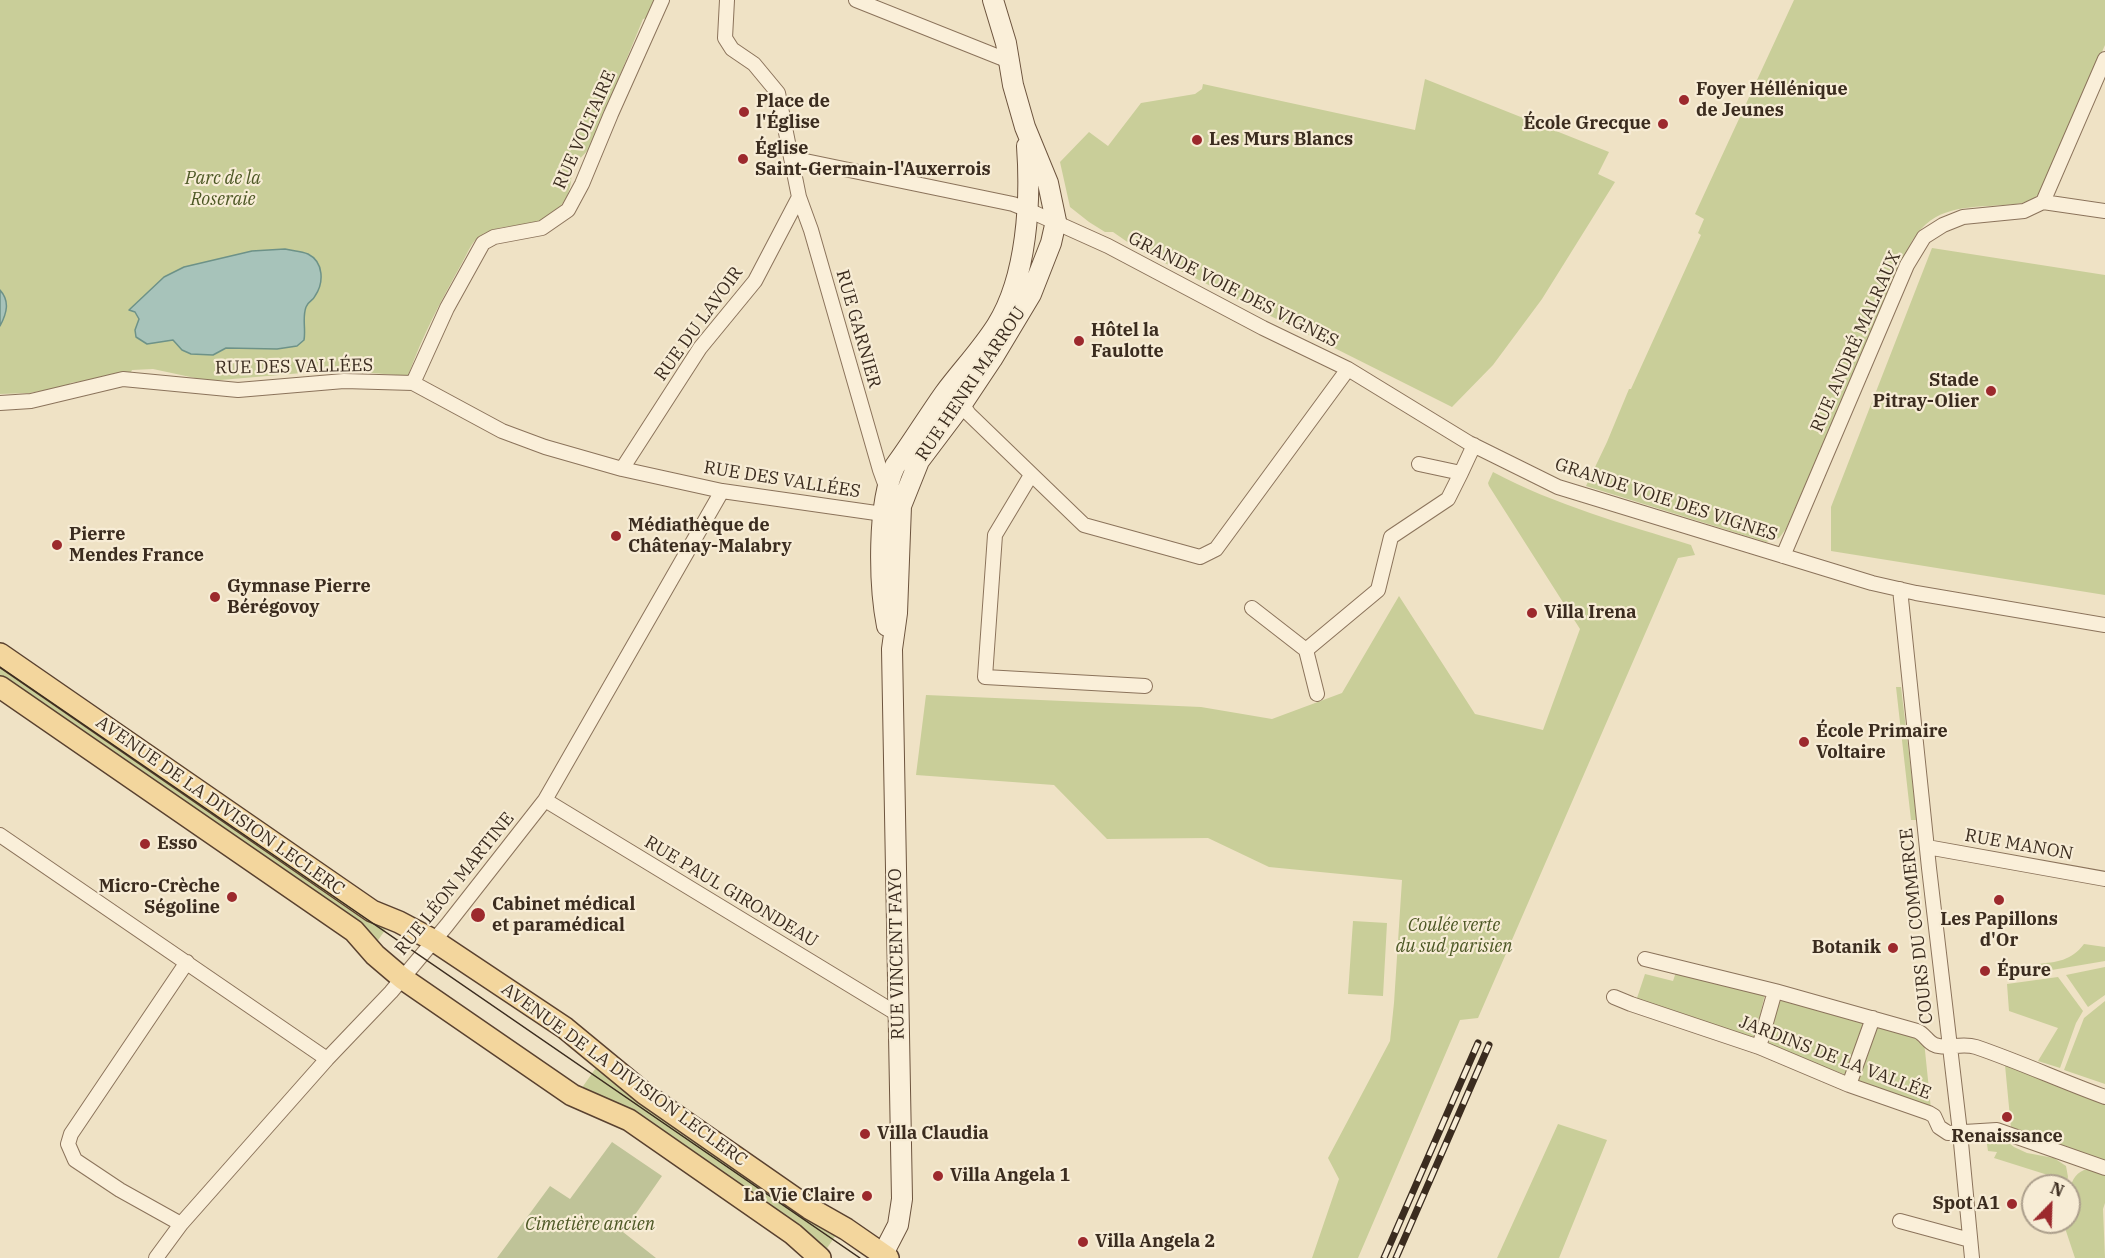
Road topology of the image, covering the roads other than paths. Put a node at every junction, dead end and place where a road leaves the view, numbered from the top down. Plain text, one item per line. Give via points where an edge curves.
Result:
1 (662, 0) edge
2 (728, 0) edge
3 (856, 0) edge
4 (993, 0) edge
5 (2105, 59) edge
6 (1009, 61) junction
7 (1025, 127) junction
8 (791, 158) junction
9 (799, 197) junction
10 (2043, 202) junction
11 (1028, 210) junction
12 (2105, 211) edge
13 (1056, 221) junction
14 (1348, 369) junction
15 (413, 383) junction
16 (0, 403) edge
17 (962, 404) junction
18 (1473, 445) junction
19 (1419, 464) dead end
20 (622, 469) junction
21 (1461, 473) junction
22 (1031, 476) junction
23 (886, 490) junction
24 (722, 491) junction
25 (892, 510) junction
26 (1783, 556) junction
27 (1900, 589) junction
28 (1252, 608) dead end
29 (2105, 625) edge
30 (1306, 650) junction
31 (0, 654) edge
32 (1145, 686) dead end
33 (0, 687) edge
34 (1317, 694) dead end
35 (545, 800) junction
36 (0, 834) edge
37 (1927, 848) junction
38 (2105, 879) edge
39 (433, 940) junction
40 (1645, 959) dead end
41 (188, 962) junction
42 (402, 978) junction
43 (1775, 991) junction
44 (1614, 997) dead end
45 (899, 1015) junction
46 (1873, 1018) junction
47 (1948, 1046) junction
48 (1759, 1047) junction
49 (327, 1059) junction
50 (1849, 1085) junction
51 (2105, 1097) edge
52 (1960, 1132) junction
53 (2105, 1168) edge
54 (1900, 1221) dead end
55 (181, 1224) junction
56 (1970, 1240) junction
57 (883, 1257) edge
58 (156, 1258) edge
59 (820, 1258) edge
60 (1972, 1258) edge

1 - 15 street, RUE VOLTAIRE via 568,210 542,228 494,237 483,243 447,308
2 - 8 street, RUE GARNIER via 725,38 732,49 754,64 777,93
3 - 6 street
4 - 6 street, RUE HENRI MARROU
5 - 10 street
6 - 7 street, RUE HENRI MARROU
7 - 11 street, RUE HENRI MARROU
7 - 13 street, RUE HENRI MARROU via 1048,183
8 - 9 street, RUE GARNIER
8 - 11 street, GRANDE VOIE DES VIGNES
9 - 20 street, RUE DU LAVOIR via 754,281 700,348
9 - 23 street, RUE GARNIER
10 - 12 street
10 - 26 street, RUE ANDRÉ MALRAUX via 2024,211 1963,217 1924,237 1906,265
11 - 13 street, GRANDE VOIE DES VIGNES
11 - 23 street, RUE HENRI MARROU via 1013,289 998,324 895,466
13 - 14 street, GRANDE VOIE DES VIGNES
13 - 17 street, RUE HENRI MARROU via 1031,294
14 - 18 street, GRANDE VOIE DES VIGNES
14 - 22 street via 1216,549 1200,557 1084,525
15 - 16 street, RUE DES VALLÉES via 344,381 238,390 123,379 31,401
15 - 20 street, RUE DES VALLÉES via 502,431
17 - 22 street
17 - 25 street, RUE HENRI MARROU via 919,461
18 - 21 street
18 - 26 street, GRANDE VOIE DES VIGNES via 1558,487
19 - 21 street
20 - 24 street, RUE DES VALLÉES
21 - 30 street via 1448,499 1391,537 1378,590
22 - 32 street via 995,535 985,677
23 - 25 street, RUE VINCENT FAYO
24 - 25 street, RUE DES VALLÉES
24 - 35 street, RUE LÉON MARTINE
25 - 45 street, RUE VINCENT FAYO via 897,613 892,649
26 - 27 street, GRANDE VOIE DES VIGNES
27 - 29 street, GRANDE VOIE DES VIGNES
27 - 37 street, COURS DU COMMERCE
28 - 30 street
30 - 34 street
31 - 39 main road, AVENUE DE LA DIVISION LECLERC via 372,911
33 - 42 main road, AVENUE DE LA DIVISION LECLERC via 354,931
35 - 39 street, RUE LÉON MARTINE
35 - 45 street, RUE PAUL GIRONDEAU
36 - 41 street
37 - 38 street, RUE MANON
37 - 47 street, COURS DU COMMERCE
39 - 42 street, RUE LÉON MARTINE
39 - 57 main road, AVENUE DE LA DIVISION LECLERC via 565,1028 645,1095
40 - 43 street
41 - 49 street
41 - 55 street via 68,1144 75,1160
42 - 49 street, RUE LÉON MARTINE
42 - 59 main road, AVENUE DE LA DIVISION LECLERC via 572,1095 629,1120 793,1234
43 - 46 street
43 - 48 street
44 - 48 street, JARDINS DE LA VALLÉE
45 - 57 street, RUE VINCENT FAYO via 902,1199 898,1225
46 - 47 street via 1922,1033 1937,1046
46 - 50 street
47 - 51 street via 1973,1046
47 - 52 street, COURS DU COMMERCE
48 - 50 street, JARDINS DE LA VALLÉE
49 - 55 street, RUE LÉON MARTINE
50 - 52 street, JARDINS DE LA VALLÉE via 1931,1114 1948,1133
52 - 53 street, JARDINS DE LA VALLÉE via 1997,1130
52 - 56 street, COURS DU COMMERCE
54 - 56 street
55 - 58 street, RUE LÉON MARTINE
56 - 60 street, COURS DU COMMERCE

